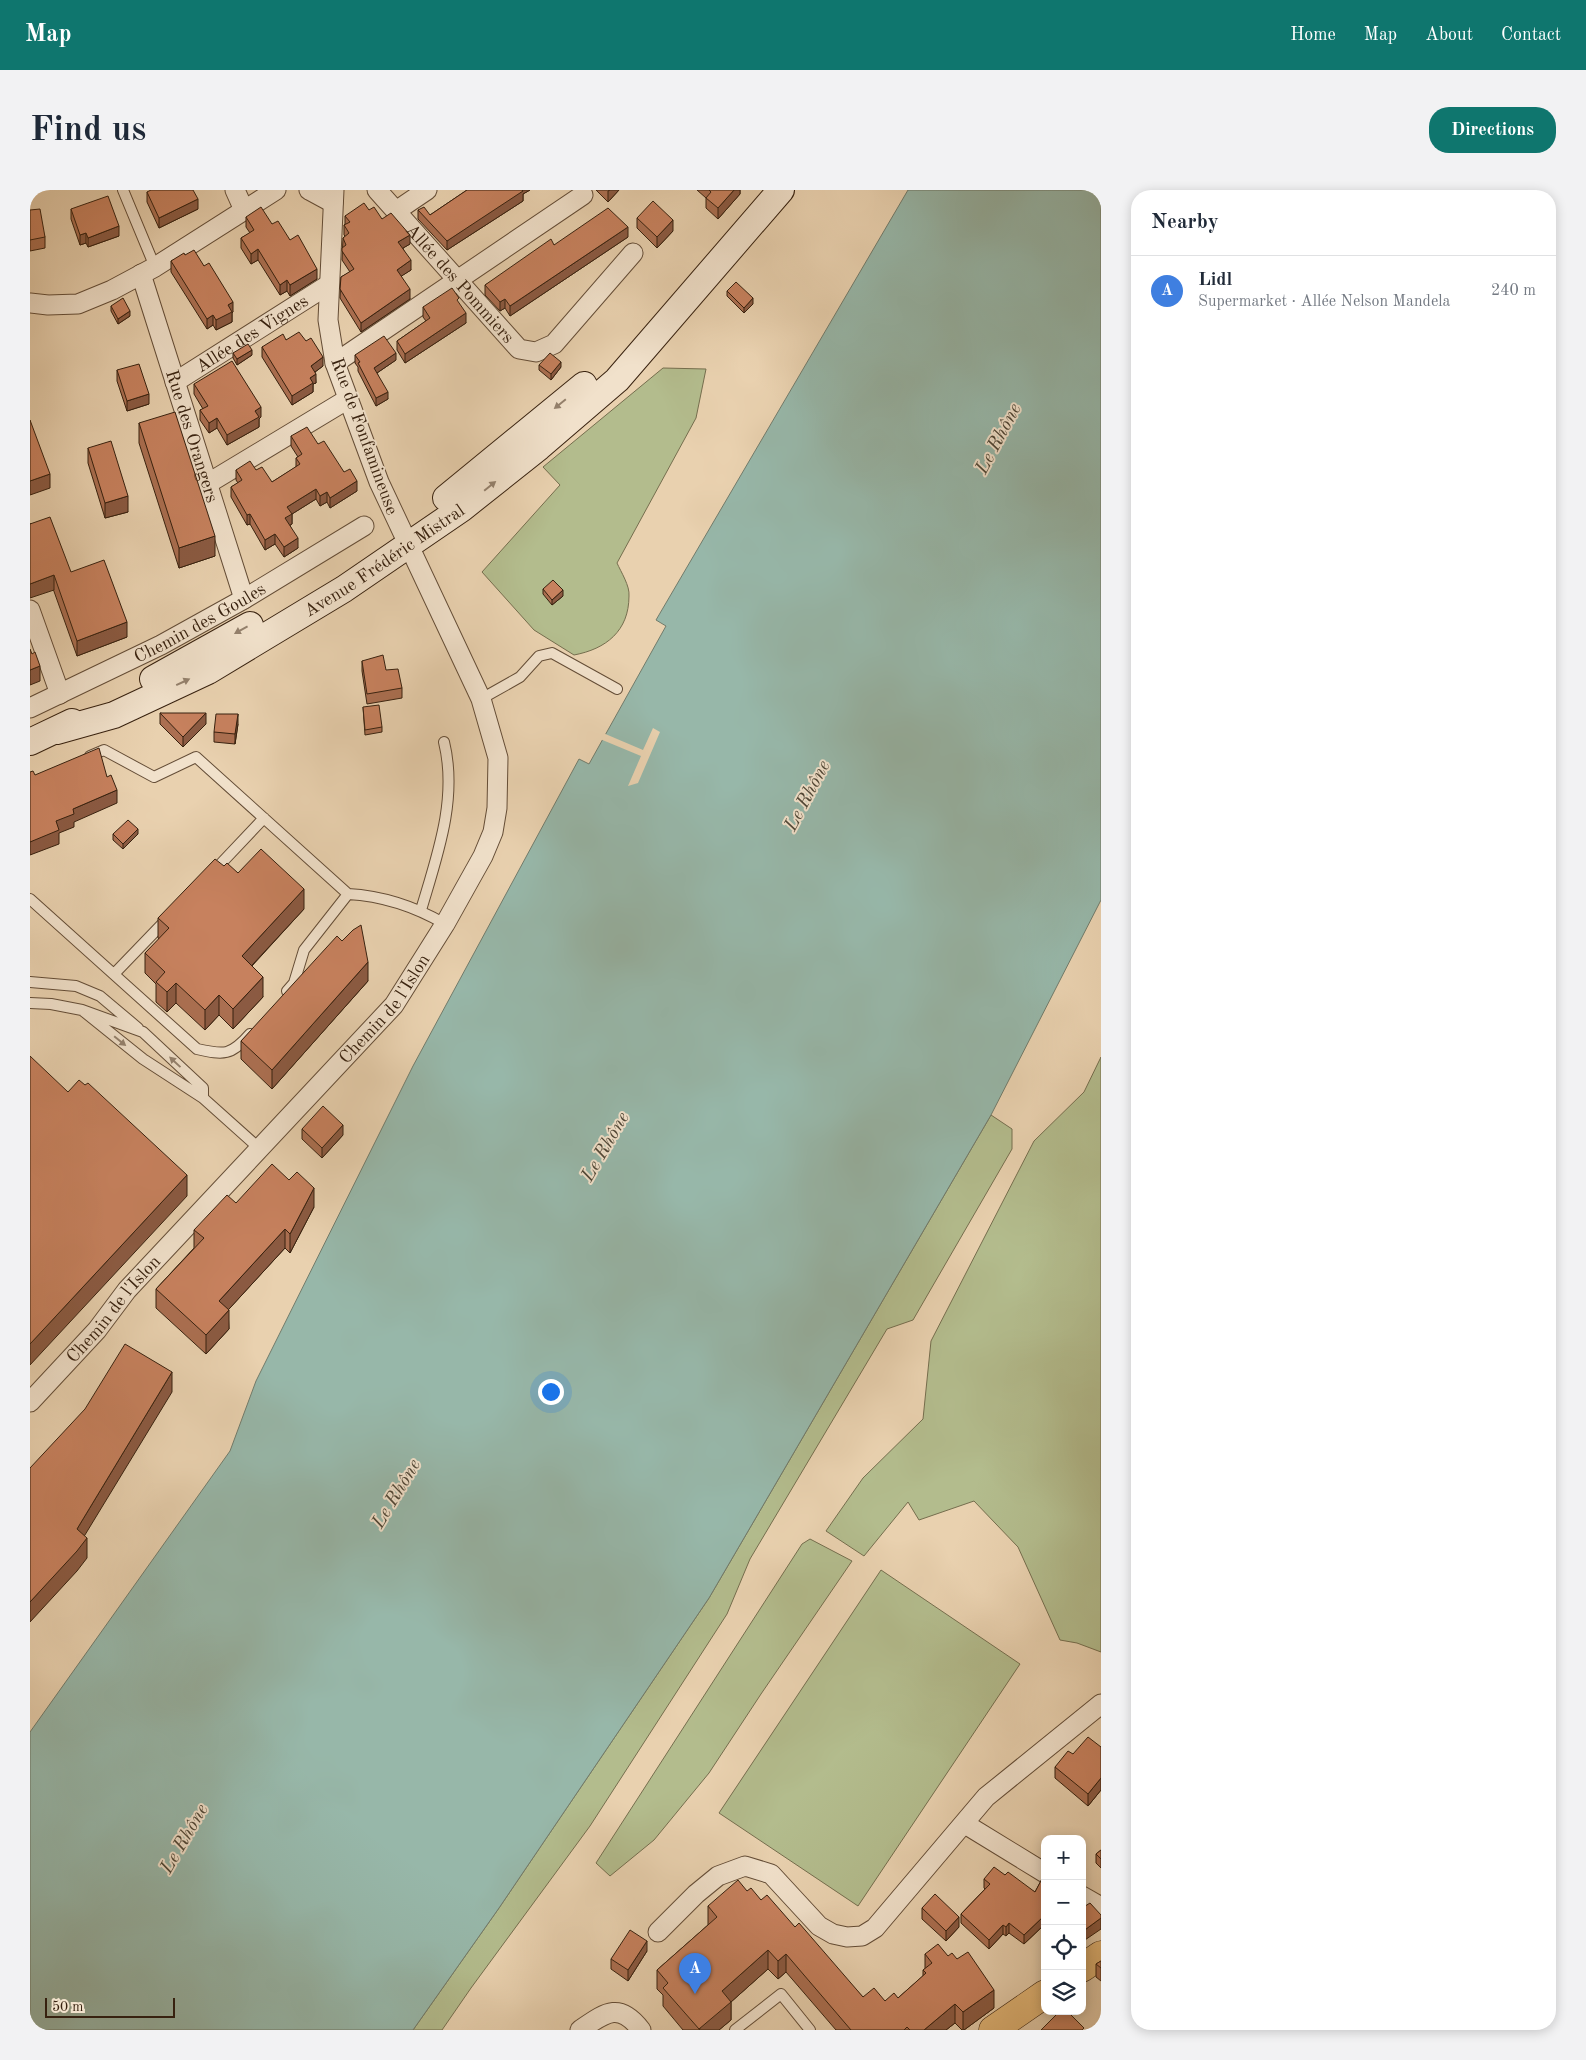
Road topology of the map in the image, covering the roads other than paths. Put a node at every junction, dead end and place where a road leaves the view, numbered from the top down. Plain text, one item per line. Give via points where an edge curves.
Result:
1 (123, 190) edge
2 (234, 190) edge
3 (276, 190) edge
4 (309, 190) edge
5 (377, 190) edge
6 (427, 190) edge
7 (780, 190) edge
8 (582, 195) dead end
9 (333, 196) edge
10 (244, 210) junction
11 (396, 211) junction
12 (633, 253) dead end
13 (148, 271) junction
14 (457, 279) junction
15 (328, 285) junction
16 (30, 303) edge
17 (335, 363) junction
18 (175, 382) junction
19 (348, 399) junction
20 (207, 484) junction
21 (364, 526) dead end
22 (404, 539) junction
23 (244, 599) junction
24 (30, 610) edge
25 (617, 689) dead end
26 (60, 694) junction
27 (480, 699) junction
28 (30, 708) edge
29 (30, 742) edge
30 (444, 742) dead end
31 (76, 761) edge
32 (264, 818) junction
33 (202, 882) edge
34 (348, 894) junction
35 (30, 899) edge
36 (175, 910) edge
37 (421, 910) junction
38 (446, 924) junction
39 (114, 974) junction
40 (30, 982) edge
41 (281, 998) edge
42 (30, 1003) edge
43 (82, 1010) junction
44 (256, 1027) edge
45 (143, 1032) junction
46 (203, 1098) junction
47 (260, 1149) junction
48 (30, 1402) edge
49 (1101, 1704) edge
50 (965, 1824) junction
51 (1041, 1871) edge
52 (1086, 1898) edge
53 (1101, 1907) edge
54 (658, 1932) dead end
55 (1101, 1956) edge
56 (1086, 1965) edge
57 (1041, 1997) edge
58 (580, 2030) edge
59 (641, 2030) edge
60 (735, 2030) edge
61 (809, 2030) edge
62 (994, 2030) edge

1 - 13 lane
2 - 10 street
3 - 10 street
4 - 9 street
5 - 11 street, Allée des Pommiers
6 - 11 street
7 - 22 main road, Avenue Frédéric Mistral via 665,321 450,495
8 - 14 street
9 - 15 street, Rue de Fonfamineuse
10 - 13 street
11 - 14 street, Allée des Pommiers
12 - 14 street, Allée des Pommiers via 554,344 536,352 519,349
13 - 16 street via 78,304
13 - 18 street, Rue des Orangers
14 - 17 street
15 - 17 street, Rue de Fonfamineuse via 328,320
15 - 18 street, Allée des Vignes
17 - 19 street, Rue de Fonfamineuse
18 - 20 street, Rue des Orangers
19 - 20 street
19 - 22 street, Rue de Fonfamineuse
20 - 23 street, Rue des Orangers
21 - 23 street, Chemin des Goules
22 - 27 street, Chemin de l'Islon
22 - 29 main road, Avenue Frédéric Mistral via 368,549 257,621 56,731
23 - 26 street, Chemin des Goules via 161,645
24 - 26 street
25 - 27 lane via 552,653 539,656 520,678
26 - 28 street, Chemin des Goules
27 - 38 street, Chemin de l'Islon via 498,758 497,808 483,856
30 - 37 lane via 449,764 444,828
31 - 32 lane via 104,750 154,777 196,757
32 - 33 lane
32 - 34 lane
34 - 37 lane via 371,895
34 - 41 lane via 304,950 294,983
35 - 39 lane
36 - 39 lane
37 - 38 lane
38 - 47 street, Chemin de l'Islon via 394,1005
39 - 44 lane via 197,1049 218,1054 237,1049
40 - 45 lane via 76,986 100,996
42 - 43 lane
43 - 45 lane
43 -> 46 lane via 143,1059
46 -> 45 lane via 203,1088
46 - 47 lane
47 - 48 street, Chemin de l'Islon via 127,1290 97,1330
49 - 50 street via 986,1797
50 - 51 street
50 - 54 street via 875,1928 862,1936 833,1934 819,1926 771,1874 745,1866 718,1876
52 - 53 street
55 - 56 main road
57 - 62 main road
58 - 59 street via 602,2014 622,2012 633,2018
60 - 61 lane via 781,1994

